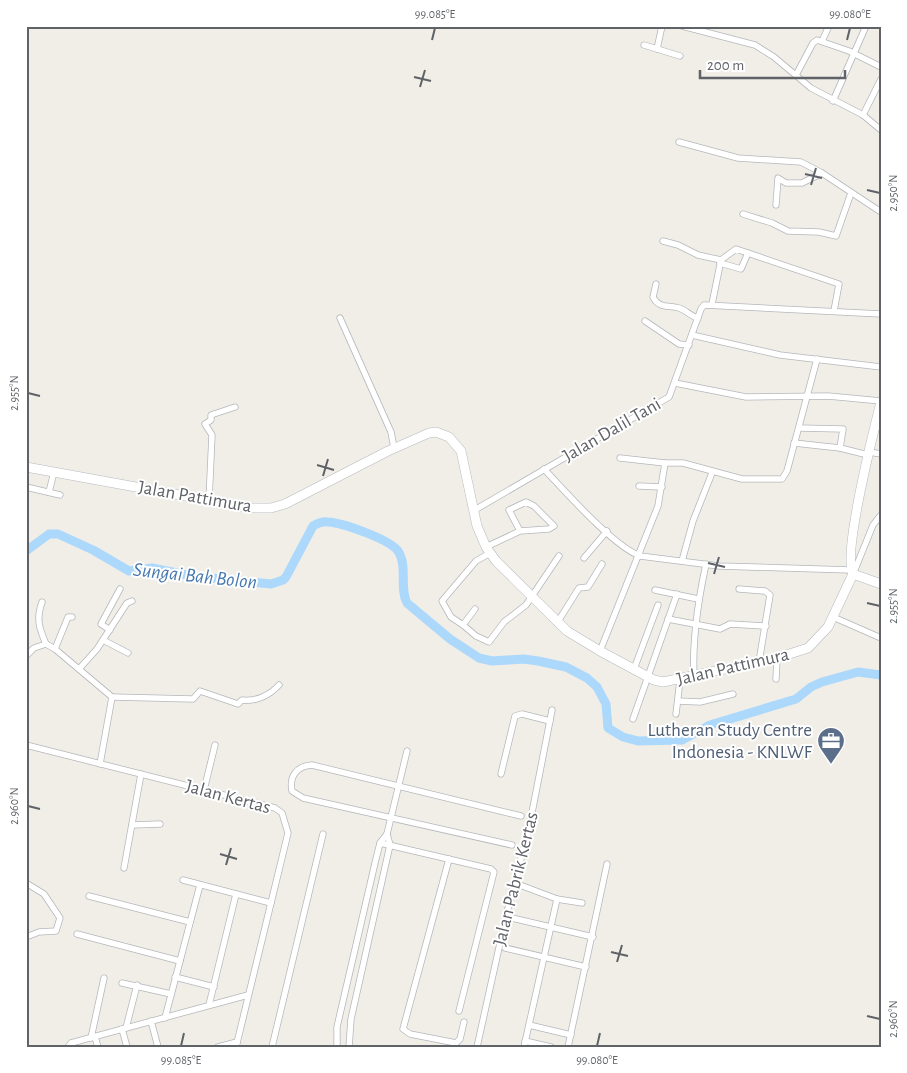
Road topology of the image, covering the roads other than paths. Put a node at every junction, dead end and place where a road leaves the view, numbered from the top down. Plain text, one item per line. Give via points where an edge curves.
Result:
1 (662, 26) edge
2 (682, 26) edge
3 (829, 26) edge
4 (866, 26) edge
5 (822, 41) junction
6 (644, 45) dead end
7 (657, 49) junction
8 (855, 54) junction
9 (680, 56) dead end
10 (881, 67) edge
11 (796, 75) junction
12 (881, 79) edge
13 (833, 101) junction
14 (863, 115) junction
15 (881, 130) edge
16 (679, 142) dead end
17 (822, 172) junction
18 (851, 193) junction
19 (776, 205) dead end
20 (881, 212) edge
21 (743, 214) dead end
22 (663, 240) dead end
23 (748, 253) junction
24 (720, 262) junction
25 (656, 284) dead end
26 (712, 304) junction
27 (834, 311) junction
28 (881, 314) edge
29 (340, 318) dead end
30 (698, 318) junction
31 (645, 321) dead end
32 (692, 335) junction
33 (689, 345) junction
34 (817, 359) junction
35 (881, 367) edge
36 (675, 383) junction
37 (807, 397) junction
38 (881, 402) edge
39 (235, 408) dead end
40 (879, 417) edge
41 (799, 428) junction
42 (794, 443) junction
43 (399, 446) junction
44 (840, 448) junction
45 (868, 453) junction
46 (881, 454) edge
47 (620, 458) dead end
48 (664, 463) junction
49 (26, 467) edge
50 (544, 469) junction
51 (54, 472) junction
52 (712, 473) junction
53 (639, 486) dead end
54 (26, 487) edge
55 (662, 487) junction
56 (49, 492) junction
57 (60, 495) dead end
58 (209, 500) junction
59 (472, 510) junction
60 (881, 515) edge
61 (520, 530) junction
62 (607, 531) junction
63 (488, 550) junction
64 (559, 556) dead end
65 (640, 556) junction
66 (584, 558) dead end
67 (682, 561) junction
68 (602, 564) dead end
69 (706, 564) junction
70 (852, 572) junction
71 (881, 584) edge
72 (120, 589) dead end
73 (739, 589) dead end
74 (655, 590) dead end
75 (677, 594) junction
76 (532, 597) junction
77 (698, 599) junction
78 (132, 600) dead end
79 (42, 602) dead end
80 (658, 605) dead end
81 (475, 609) dead end
82 (72, 617) dead end
83 (833, 617) junction
84 (668, 619) junction
85 (557, 623) junction
86 (463, 625) junction
87 (696, 626) junction
88 (766, 626) junction
89 (110, 630) junction
90 (881, 638) edge
91 (103, 640) junction
92 (26, 644) edge
93 (46, 644) junction
94 (36, 647) junction
95 (55, 648) junction
96 (600, 652) junction
97 (128, 653) dead end
98 (26, 656) edge
99 (777, 658) junction
100 (759, 662) junction
101 (80, 669) junction
102 (634, 669) junction
103 (647, 676) junction
104 (694, 677) junction
105 (776, 679) dead end
106 (680, 680) junction
107 (279, 686) dead end
108 (733, 694) dead end
109 (112, 697) junction
110 (678, 701) junction
111 (552, 710) dead end
112 (676, 714) dead end
113 (633, 719) dead end
114 (550, 721) junction
115 (26, 745) edge
116 (215, 745) dead end
117 (407, 751) dead end
118 (100, 764) junction
119 (141, 774) junction
120 (502, 774) dead end
121 (399, 784) junction
122 (204, 790) junction
123 (521, 816) dead end
124 (391, 818) junction
125 (160, 824) dead end
126 (132, 825) junction
127 (324, 834) dead end
128 (387, 834) junction
129 (380, 843) junction
130 (390, 845) junction
131 (512, 845) dead end
132 (449, 859) junction
133 (608, 864) dead end
134 (124, 868) dead end
135 (183, 880) dead end
136 (26, 883) edge
137 (200, 885) junction
138 (520, 885) dead end
139 (236, 894) junction
140 (89, 896) dead end
141 (557, 899) junction
142 (271, 903) junction
143 (582, 903) dead end
144 (512, 918) dead end
145 (190, 922) junction
146 (551, 927) junction
147 (77, 934) dead end
148 (26, 937) edge
149 (593, 937) junction
150 (357, 940) junction
151 (368, 942) junction
152 (505, 948) dead end
153 (544, 957) junction
154 (180, 960) junction
155 (586, 967) junction
156 (104, 978) dead end
157 (175, 978) junction
158 (122, 983) dead end
159 (137, 985) junction
160 (214, 987) junction
161 (171, 994) junction
162 (248, 995) junction
163 (210, 1005) junction
164 (459, 1011) dead end
165 (165, 1018) junction
166 (151, 1021) junction
167 (464, 1022) dead end
168 (529, 1025) junction
169 (124, 1029) junction
170 (570, 1035) junction
171 (93, 1037) junction
172 (236, 1044) edge
173 (524, 1044) edge
174 (68, 1047) edge
175 (98, 1047) edge
176 (127, 1047) edge
177 (158, 1047) edge
178 (218, 1047) edge
179 (272, 1047) edge
180 (337, 1047) edge
181 (349, 1047) edge
182 (477, 1047) edge
183 (550, 1047) edge
184 (568, 1047) edge

1 - 7 street
2 - 11 street via 755,45
3 - 5 street
4 - 8 street
5 - 8 street
5 - 11 street via 813,43
6 - 7 street
7 - 9 street
8 - 10 street
8 - 13 street
11 - 13 street
12 - 14 street
13 - 14 street
14 - 15 street
16 - 17 street via 738,158 801,162
17 - 18 street
17 - 19 street via 802,184 786,183 778,178
18 - 20 street
18 - 21 street via 836,236 786,231
22 - 24 street
23 - 24 street via 735,249
23 - 24 street via 741,269
23 - 27 street via 839,284
24 - 26 street
25 - 30 street via 653,297 657,303 681,309
26 - 27 street
26 - 30 street, Jalan Dalil Tani via 702,306
27 - 28 street
29 - 43 street
30 - 32 street, Jalan Dalil Tani
31 - 33 street via 679,344
32 - 33 street, Jalan Dalil Tani
32 - 34 street via 780,355
33 - 36 street, Jalan Dalil Tani
34 - 35 street
34 - 37 street
36 - 37 street via 741,397
36 - 50 street, Jalan Dalil Tani via 666,400
37 - 38 street
37 - 41 street
38 - 40 street
39 - 58 street via 211,415 211,420 205,424 212,435
40 - 45 street
41 - 42 street
41 - 44 street via 843,430
42 - 44 street
42 - 52 street via 782,479 742,479
43 - 58 street, Jalan Pattimura via 285,504 271,508 251,508
43 - 59 street, Jalan Pattimura via 436,432 450,436 461,451
44 - 45 street
45 - 46 street
45 - 70 street via 857,510
47 - 48 street
48 - 52 street via 683,463
48 - 55 street
49 - 51 street, Jalan Pattimura
50 - 59 street, Jalan Dalil Tani
50 - 62 street
51 - 56 street
51 - 58 street, Jalan Pattimura
52 - 67 street
53 - 55 street
54 - 56 street
55 - 65 street
56 - 57 street
59 - 63 street, Jalan Pattimura
60 - 70 street, Jalan Pattimura via 873,525
61 - 61 street via 549,529 554,526 533,504 526,502 509,510
61 - 63 street
62 - 65 street
62 - 66 street
63 - 76 street, Jalan Pattimura
63 - 86 street via 442,601 451,617
64 - 76 street
65 - 67 street
65 - 96 street
67 - 69 street
68 - 85 street via 588,588 579,588
69 - 70 street
69 - 77 street
70 - 71 street
70 - 83 street, Jalan Pattimura
72 - 89 street via 101,624
73 - 88 street via 765,591 770,595
74 - 75 street
75 - 77 street
75 - 84 street
76 - 85 street, Jalan Pattimura
76 - 86 street via 504,622 489,642
77 - 87 street
78 - 89 street
79 - 93 street via 37,616
80 - 102 street
81 - 86 street
82 - 95 street via 66,620
83 - 90 street
83 - 99 street, Jalan Pattimura via 808,648
84 - 87 street
84 - 103 street
85 - 96 street, Jalan Pattimura
87 - 88 street via 723,629 730,624
87 - 104 street
88 - 100 street
89 - 91 street
91 - 97 street
91 - 101 street
92 - 94 street
93 - 94 street
93 - 95 street
94 - 98 street
95 - 101 street
96 - 102 street, Jalan Pattimura
99 - 100 street, Jalan Pattimura
99 - 105 street
100 - 104 street, Jalan Pattimura
101 - 109 street
102 - 103 street, Jalan Pattimura
103 - 106 street, Jalan Pattimura via 663,682
103 - 113 street
104 - 106 street, Jalan Pattimura
106 - 110 street
107 - 109 street via 265,696 240,702 200,690 194,699
108 - 110 street via 700,702
109 - 118 street
110 - 112 street
111 - 114 street, Jalan Pabrik Kertas
114 - 120 street via 522,714 515,716
114 - 182 street, Jalan Pabrik Kertas via 529,828
115 - 118 street, Jalan Kertas
116 - 122 street
117 - 121 street
118 - 119 street, Jalan Kertas
119 - 122 street, Jalan Kertas
119 - 126 street
121 - 123 street
121 - 124 street
121 - 124 street via 312,765 298,769 292,778 292,790 303,798
122 - 142 street, Jalan Kertas via 275,808 282,813 288,833
124 - 128 street
124 - 131 street
125 - 126 street
126 - 134 street
127 - 179 street
128 - 129 street
128 - 130 street
129 - 130 street
129 - 150 street
130 - 132 street
130 - 151 street
132 - 164 street via 494,872
132 - 167 street via 403,1029 410,1034 456,1043
133 - 149 street
135 - 137 street
136 - 148 street via 44,894 60,918 56,931
137 - 139 street
137 - 145 street
138 - 141 street
139 - 142 street
139 - 160 street
140 - 145 street
141 - 143 street
141 - 146 street
142 - 162 street, Jalan Kertas
144 - 146 street
145 - 154 street
146 - 149 street
146 - 153 street
147 - 154 street
149 - 155 street
150 - 151 street
150 - 180 street via 336,1027
151 - 181 street via 351,1019
152 - 153 street
153 - 155 street
153 - 168 street
154 - 157 street
155 - 170 street
156 - 171 street
157 - 160 street
157 - 161 street
158 - 159 street
159 - 161 street
159 - 169 street
160 - 163 street
161 - 165 street
162 - 163 street
162 - 172 street, Jalan Kertas
163 - 165 street
165 - 166 street
166 - 169 street
166 - 177 street
168 - 170 street
168 - 173 street
169 - 171 street
169 - 176 street
170 - 184 street
171 - 174 street via 71,1043
171 - 175 street
172 - 178 street
173 - 183 street

